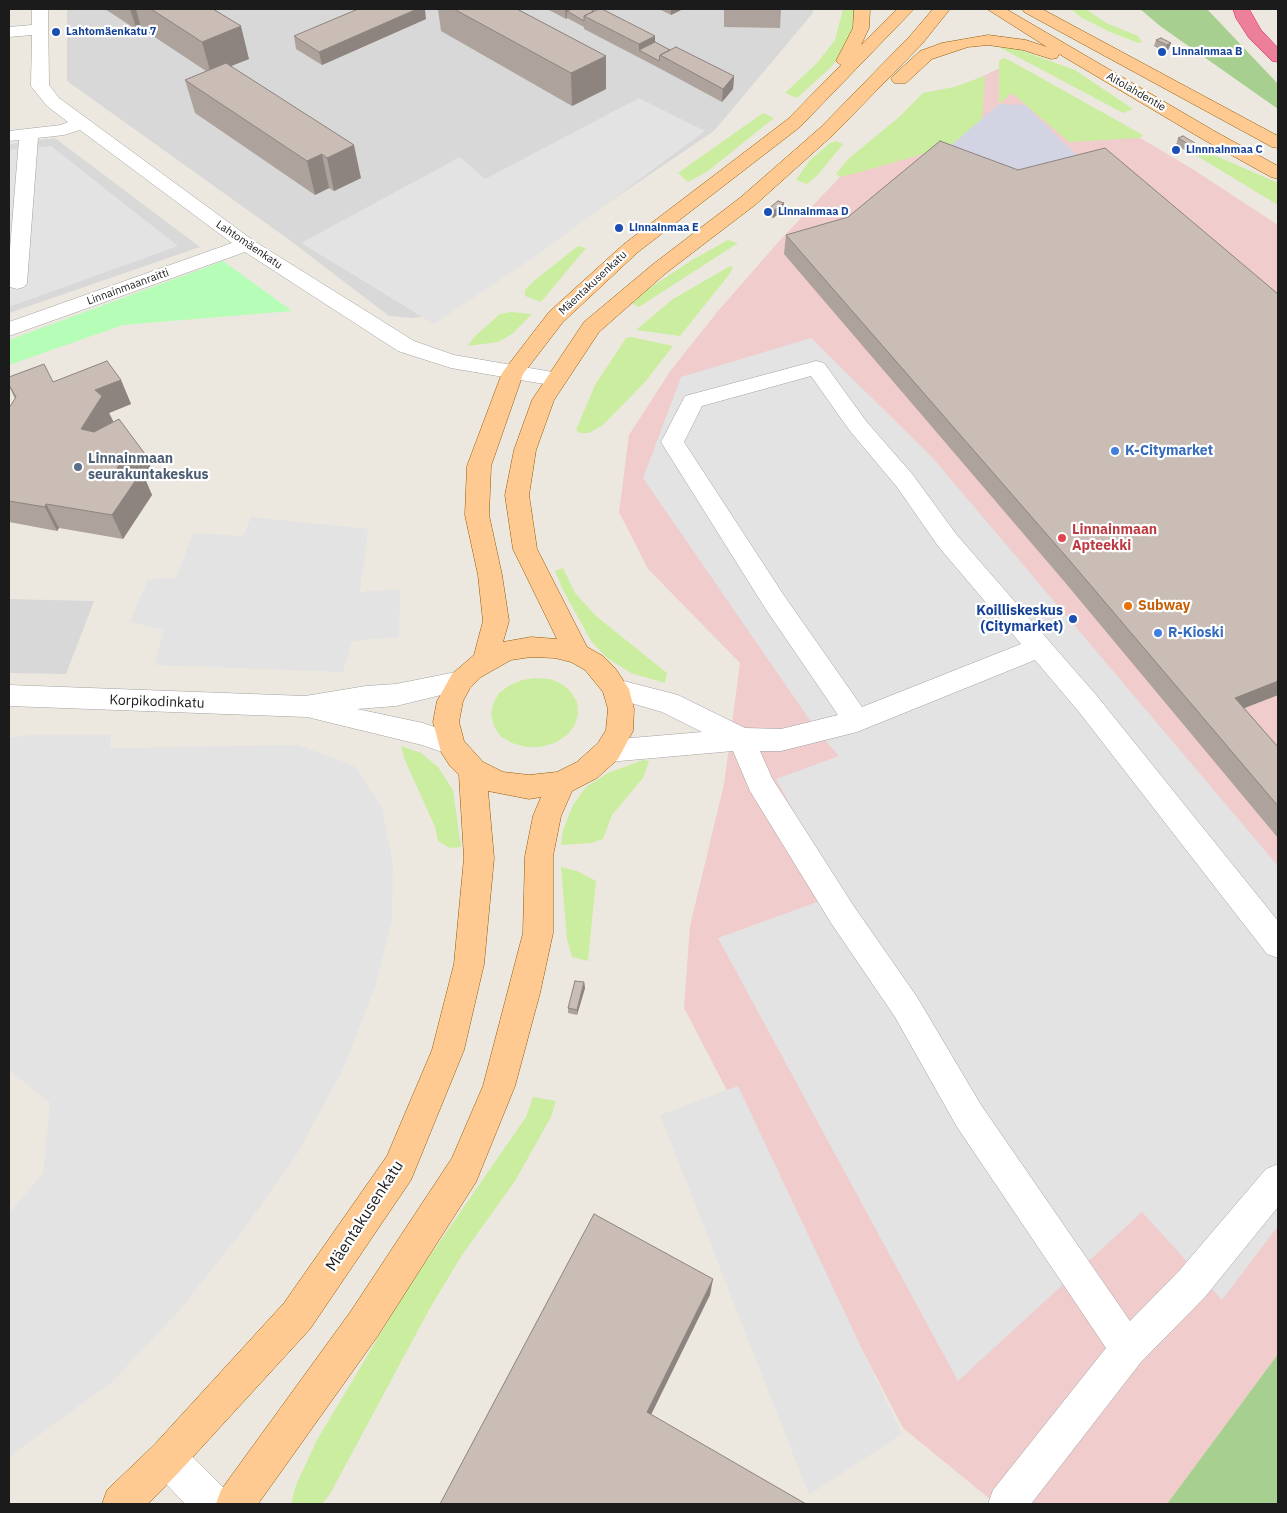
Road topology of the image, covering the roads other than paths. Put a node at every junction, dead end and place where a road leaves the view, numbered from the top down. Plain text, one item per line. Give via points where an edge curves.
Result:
1 (40, 9) edge
2 (862, 9) edge
3 (906, 9) edge
4 (942, 9) edge
5 (995, 9) edge
6 (1030, 9) edge
7 (1062, 9) edge
8 (1241, 9) edge
9 (39, 29) junction
10 (9, 32) edge
11 (1278, 57) edge
12 (1131, 63) junction
13 (1129, 88) junction
14 (804, 113) junction
15 (846, 113) junction
16 (82, 123) junction
17 (29, 134) junction
18 (9, 136) edge
19 (1278, 142) edge
20 (1278, 173) edge
21 (247, 245) junction
22 (17, 283) dead end
23 (9, 330) edge
24 (513, 373) junction
25 (556, 379) junction
26 (1040, 647) junction
27 (578, 654) junction
28 (485, 660) junction
29 (461, 681) junction
30 (616, 689) junction
31 (9, 696) edge
32 (305, 707) junction
33 (857, 721) junction
34 (742, 739) junction
35 (451, 744) junction
36 (608, 751) junction
37 (474, 770) junction
38 (561, 783) junction
39 (1278, 944) edge
40 (1278, 1181) edge
41 (1128, 1350) junction
42 (168, 1458) junction
43 (121, 1504) edge
44 (212, 1504) edge
45 (236, 1504) edge
46 (1007, 1504) edge

1 - 9 street, Lahtomäenkatu
2 - 14 main road via 861,28 850,55
3 - 14 main road, Mäentakusenkatu
4 - 15 main road
5 - 13 main road, Aitolahdentie
6 - 12 main road, Aitolahdentie
7 - 12 main road via 1100,34
8 - 11 highway via 1255,34
9 - 10 street
9 - 16 street, Lahtomäenkatu via 40,86 53,102
12 - 19 main road, Aitolahdentie
13 - 15 main road via 1026,45 988,40 942,48 926,56 897,81
13 - 20 main road, Aitolahdentie
14 - 24 main road, Mäentakusenkatu via 631,248 556,317
15 - 25 main road via 748,201 659,269 591,327
16 - 17 street via 64,130
16 - 21 street, Lahtomäenkatu
17 - 18 street
17 - 22 street
21 - 23 street, Linnainmaanraitti
21 - 24 street, Lahtomäenkatu via 406,346 450,361
24 - 25 street, Lahtomäenkatu
24 - 28 main road, Mäentakusenkatu via 479,466 477,515 496,621
25 - 27 main road via 543,400 525,450 517,495 525,549
26 - 33 street
26 - 33 street via 947,540 816,368 693,401 672,442 774,601
26 - 39 street via 1152,782
27 - 28 main road via 555,648 531,647 507,651
27 - 30 main road via 600,669
28 - 29 main road
29 - 32 street, Korpikodinkatu via 396,695
29 - 35 main road via 450,701 446,722
30 - 34 street via 669,703
30 - 36 main road via 622,709 619,731
31 - 32 street, Korpikodinkatu
32 - 35 street, Korpikodinkatu via 423,734
33 - 34 street via 781,740
34 - 36 street
34 - 41 street via 760,783 842,914 906,1007 969,1116
35 - 37 main road via 460,758
36 - 38 main road via 588,770
37 - 38 main road via 499,783 529,787
37 - 42 main road, Mäentakusenkatu via 479,858 469,964 448,1050 399,1168 297,1316
38 - 45 main road via 547,816 539,856 538,933 524,993 499,1086 464,1170 364,1324
40 - 41 street via 1192,1284
41 - 46 street
42 - 43 main road, Mäentakusenkatu
42 - 44 street

